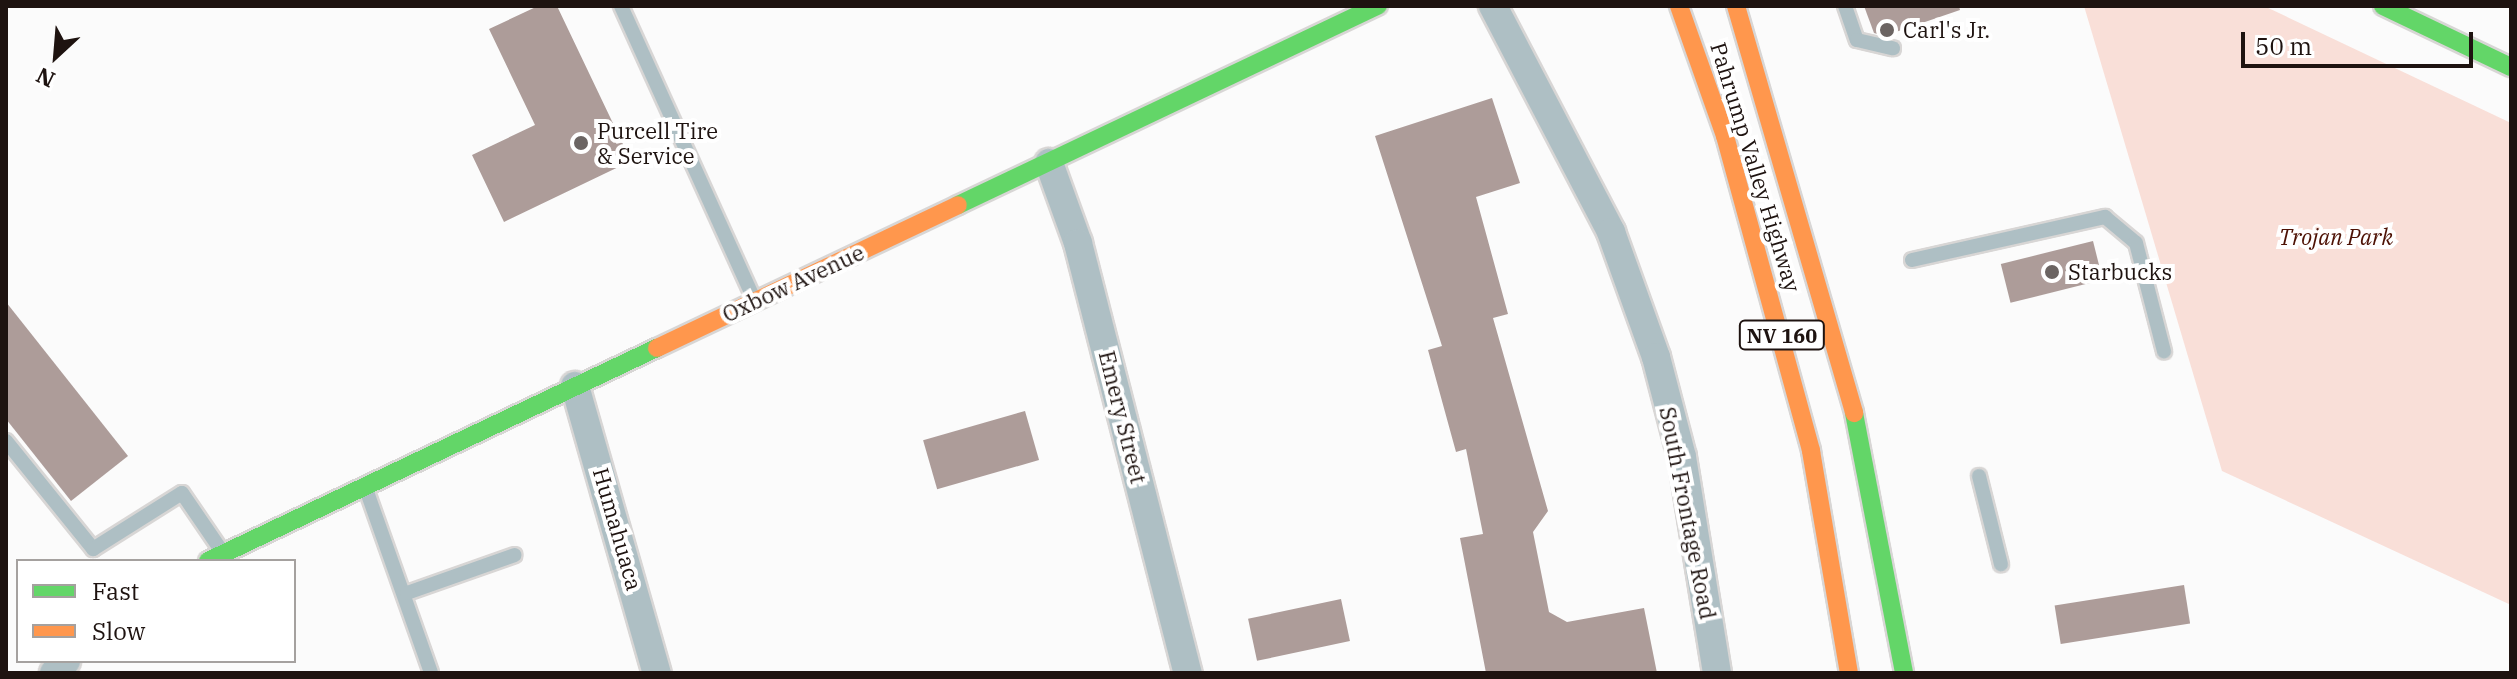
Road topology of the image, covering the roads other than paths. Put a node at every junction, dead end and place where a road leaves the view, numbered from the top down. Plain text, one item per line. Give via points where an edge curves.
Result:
1 (621, 6) edge
2 (1378, 6) edge
3 (1493, 6) edge
4 (1679, 6) edge
5 (1736, 6) edge
6 (1845, 6) edge
7 (2383, 6) edge
8 (1721, 37) dead end
9 (1893, 48) dead end
10 (2511, 67) edge
11 (1049, 163) junction
12 (1802, 207) junction
13 (1912, 260) dead end
14 (755, 301) junction
15 (2164, 351) dead end
16 (575, 386) junction
17 (6, 441) edge
18 (1979, 476) dead end
19 (365, 485) junction
20 (515, 555) dead end
21 (216, 557) edge
22 (2001, 564) dead end
23 (407, 593) junction
24 (431, 673) edge
25 (657, 673) edge
26 (1188, 673) edge
27 (1717, 673) edge
28 (1849, 673) edge
29 (1904, 673) edge

1 - 14 lane
2 - 11 main road, Oxbow Avenue
3 - 27 street, South Frontage Road via 1611,232 1656,357 1682,457
4 - 28 main road, Pahrump Valley Highway / NV 160 via 1780,328 1811,451
5 - 12 main road, Pahrump Valley Highway / NV 160
6 - 9 lane via 1857,40
7 - 10 main road
8 - 12 main road
11 - 14 main road, Oxbow Avenue
11 - 26 street, Emery Street via 1078,243
12 - 29 main road, Pahrump Valley Highway / NV 160 via 1861,439
13 - 15 lane via 2105,217 2136,243
14 - 16 main road, Oxbow Avenue
16 - 19 main road, Oxbow Avenue
16 - 25 street, Humahuaca
17 - 21 lane via 93,549 182,493
18 - 22 lane
19 - 21 main road, Oxbow Avenue
19 - 23 lane
20 - 23 lane
23 - 24 lane

